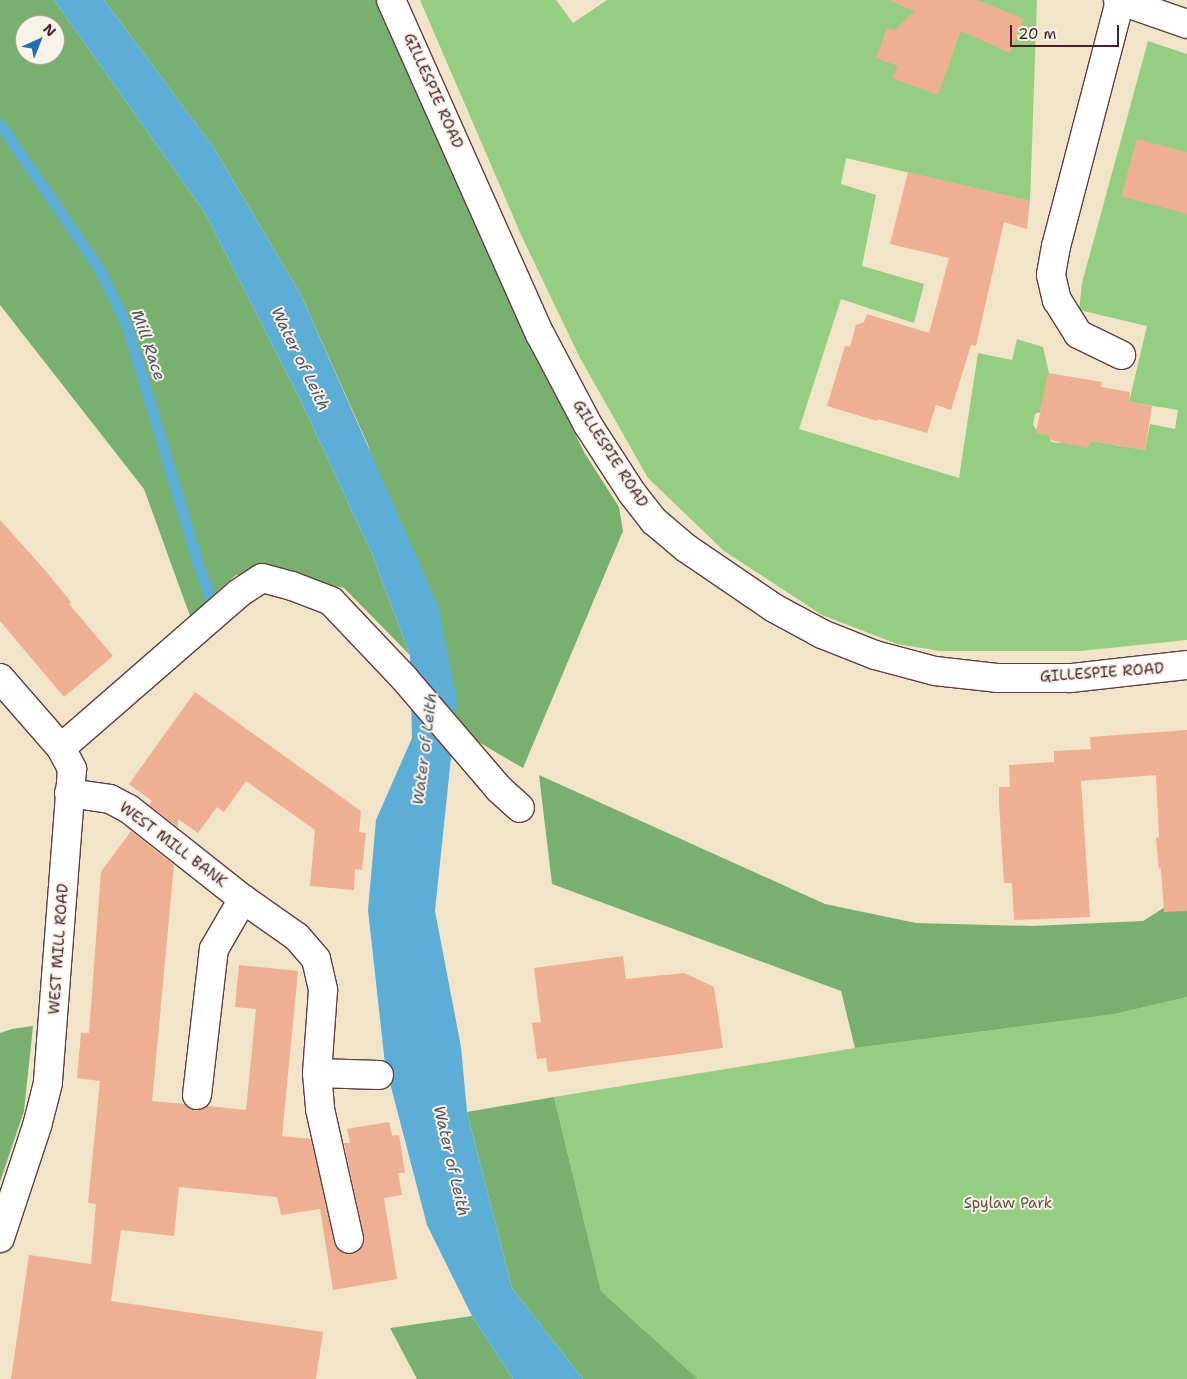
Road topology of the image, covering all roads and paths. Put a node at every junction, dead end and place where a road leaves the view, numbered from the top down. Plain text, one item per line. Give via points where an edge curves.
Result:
1 (392, 0) edge
2 (1119, 0) edge
3 (1187, 24) edge
4 (1121, 355) dead end
5 (1187, 665) edge
6 (0, 678) edge
7 (61, 748) junction
8 (69, 793) junction
9 (520, 808) dead end
10 (243, 899) junction
11 (317, 1073) junction
12 (379, 1075) dead end
13 (197, 1094) dead end
14 (0, 1238) edge
15 (349, 1239) dead end

1 - 5 street, GILLESPIE ROAD via 540,334 588,425 632,493 654,520 686,548 774,608 822,634 875,655 936,671 997,678 1071,678
2 - 3 street
2 - 4 street via 1058,236 1051,275 1057,300 1078,334
6 - 7 street, WEST MILL ROAD
7 - 8 street, WEST MILL ROAD via 72,769
7 - 9 street via 239,593 262,578 331,600 404,678 499,789
8 - 10 street, WEST MILL BANK via 110,799 129,809
8 - 14 street, WEST MILL ROAD via 48,1083
10 - 11 street, WEST MILL BANK via 297,937 316,959 322,990
10 - 13 street via 214,949
11 - 12 street
11 - 15 street, WEST MILL BANK via 320,1109

